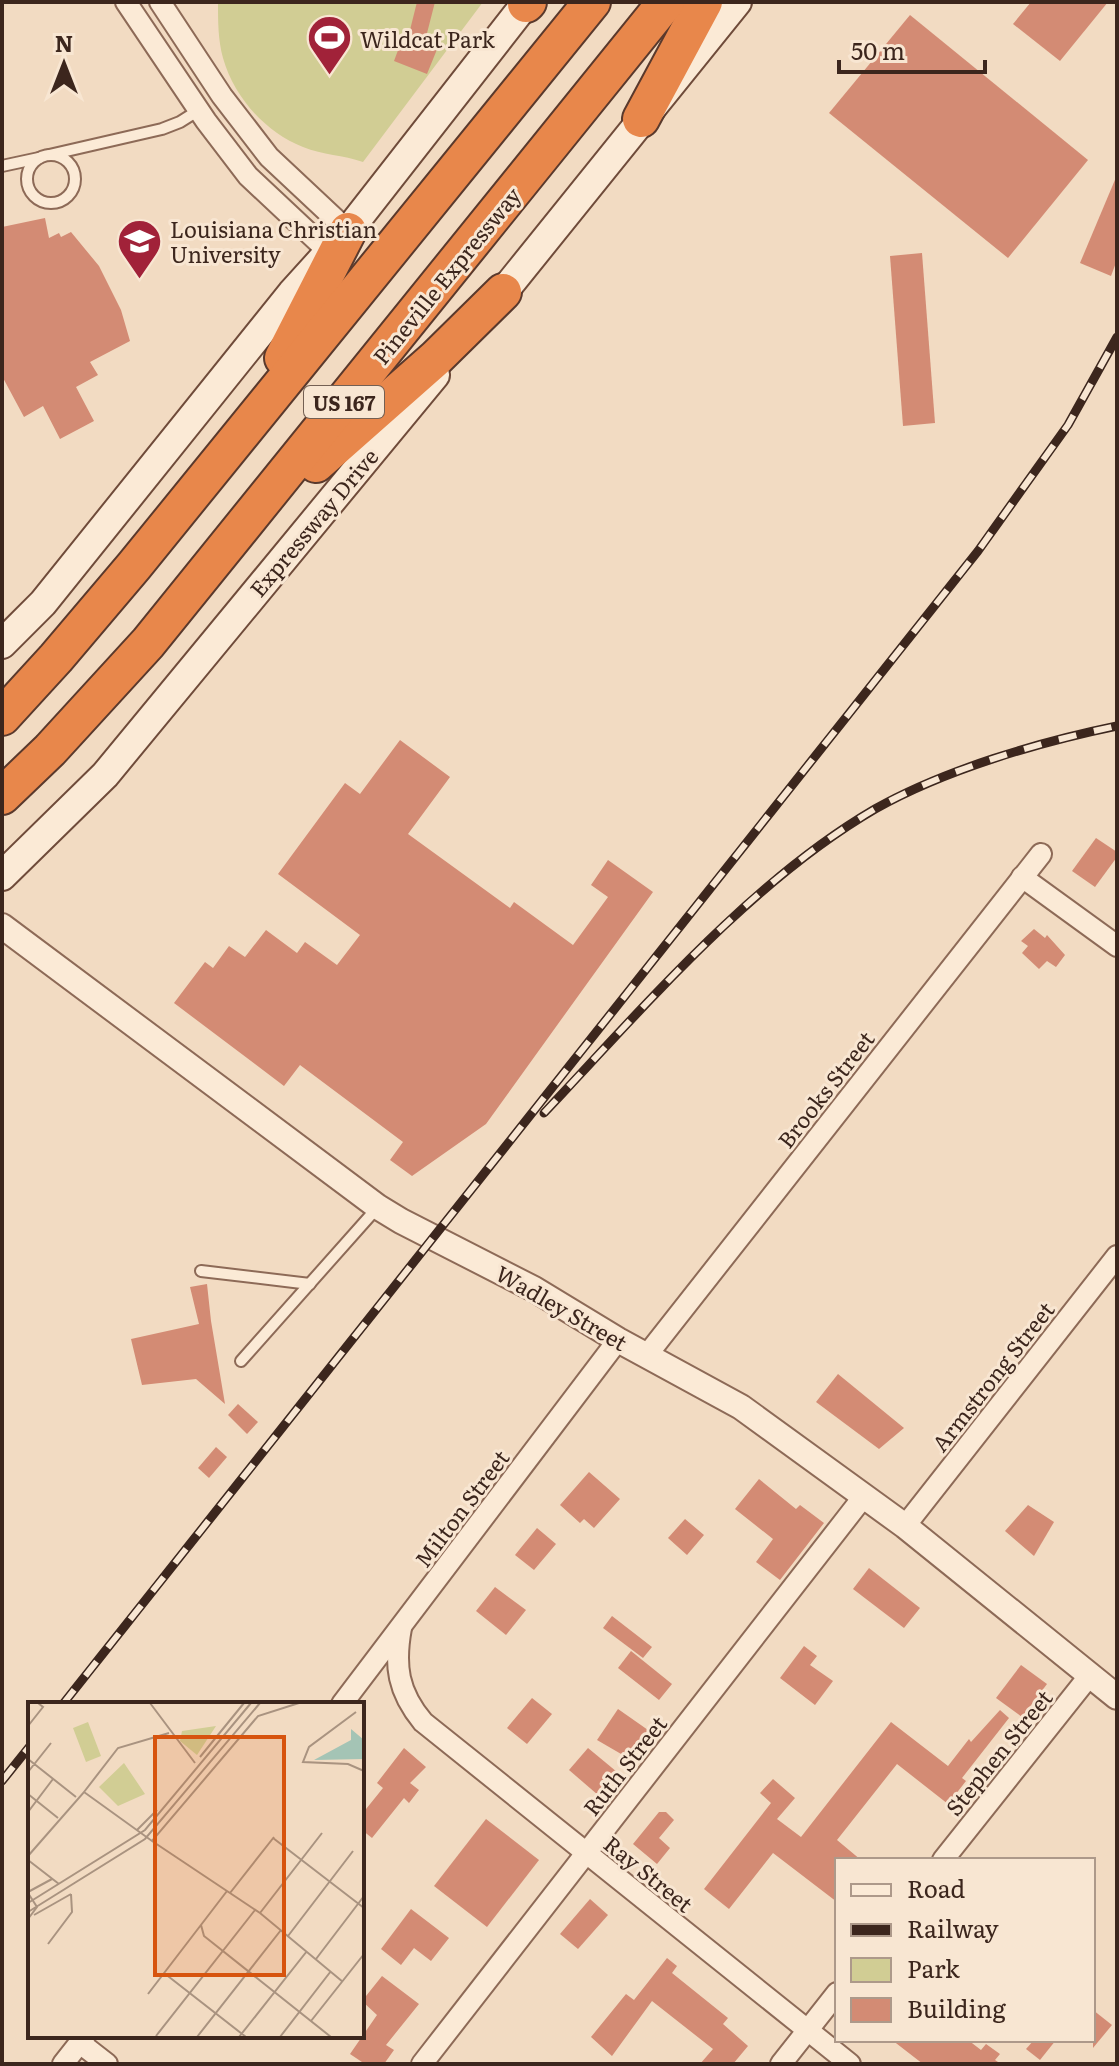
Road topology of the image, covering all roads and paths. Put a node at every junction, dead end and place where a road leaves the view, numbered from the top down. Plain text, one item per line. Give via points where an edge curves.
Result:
1 (126, 2) edge
2 (160, 2) edge
3 (592, 2) edge
4 (666, 2) edge
5 (704, 2) edge
6 (737, 2) edge
7 (527, 3) edge
8 (222, 96) junction
9 (199, 110) junction
10 (641, 119) junction
11 (45, 156) junction
12 (2, 166) edge
13 (338, 242) junction
14 (503, 292) junction
15 (199, 484) junction
16 (247, 522) junction
17 (2, 644) edge
18 (2, 717) edge
19 (5, 794) edge
20 (1041, 854) dead end
21 (2, 876) edge
22 (1022, 877) junction
23 (2, 926) edge
24 (1117, 946) edge
25 (378, 1207) junction
26 (1117, 1256) edge
27 (201, 1271) dead end
28 (310, 1284) junction
29 (618, 1340) junction
30 (647, 1355) junction
31 (241, 1361) dead end
32 (864, 1496) junction
33 (905, 1526) junction
34 (401, 1628) junction
35 (1090, 1675) junction
36 (1117, 1697) edge
37 (344, 1702) edge
38 (586, 1853) junction
39 (945, 1858) edge
40 (835, 1996) edge
41 (807, 2031) junction
42 (82, 2039) edge
43 (63, 2064) edge
44 (107, 2064) edge
45 (422, 2064) edge
46 (781, 2064) edge
47 (850, 2064) edge

1 - 9 street
2 - 8 street
3 - 15 highway, US 167
4 - 16 highway, Pineville Expressway / US 167
5 - 10 highway
6 - 10 main road, Expressway Drive
7 - 13 main road
8 - 9 street
8 - 13 street
9 - 11 lane via 162,129
9 - 13 street via 248,176
10 - 14 main road, Expressway Drive
11 - 11 lane via 27,174 28,189 38,200 54,203 68,195 74,172 64,159
11 - 12 lane
13 - 15 highway via 285,354
13 - 17 main road via 43,603
14 - 16 highway via 436,358
14 - 21 main road, Expressway Drive via 105,775
15 - 18 highway, US 167
16 - 19 highway, Pineville Expressway / US 167 via 138,655
20 - 22 street, Brooks Street
22 - 24 street
22 - 30 street, Brooks Street
23 - 25 street, Wadley Street
25 - 28 lane
25 - 29 street, Wadley Street
26 - 33 street, Armstrong Street
27 - 28 lane
28 - 31 lane
29 - 30 street, Wadley Street
29 - 34 street, Milton Street
30 - 32 street, Wadley Street via 741,1407
32 - 33 street, Wadley Street
32 - 38 street, Ruth Street
33 - 35 street, Wadley Street
34 - 37 street, Milton Street
34 - 38 street, Ray Street via 397,1674 423,1722
35 - 36 street, Wadley Street
35 - 39 street, Stephen Street
38 - 41 street, Ray Street
38 - 45 street, Ruth Street
40 - 41 street
41 - 46 street
41 - 47 street, Ray Street
42 - 43 street
42 - 44 street

